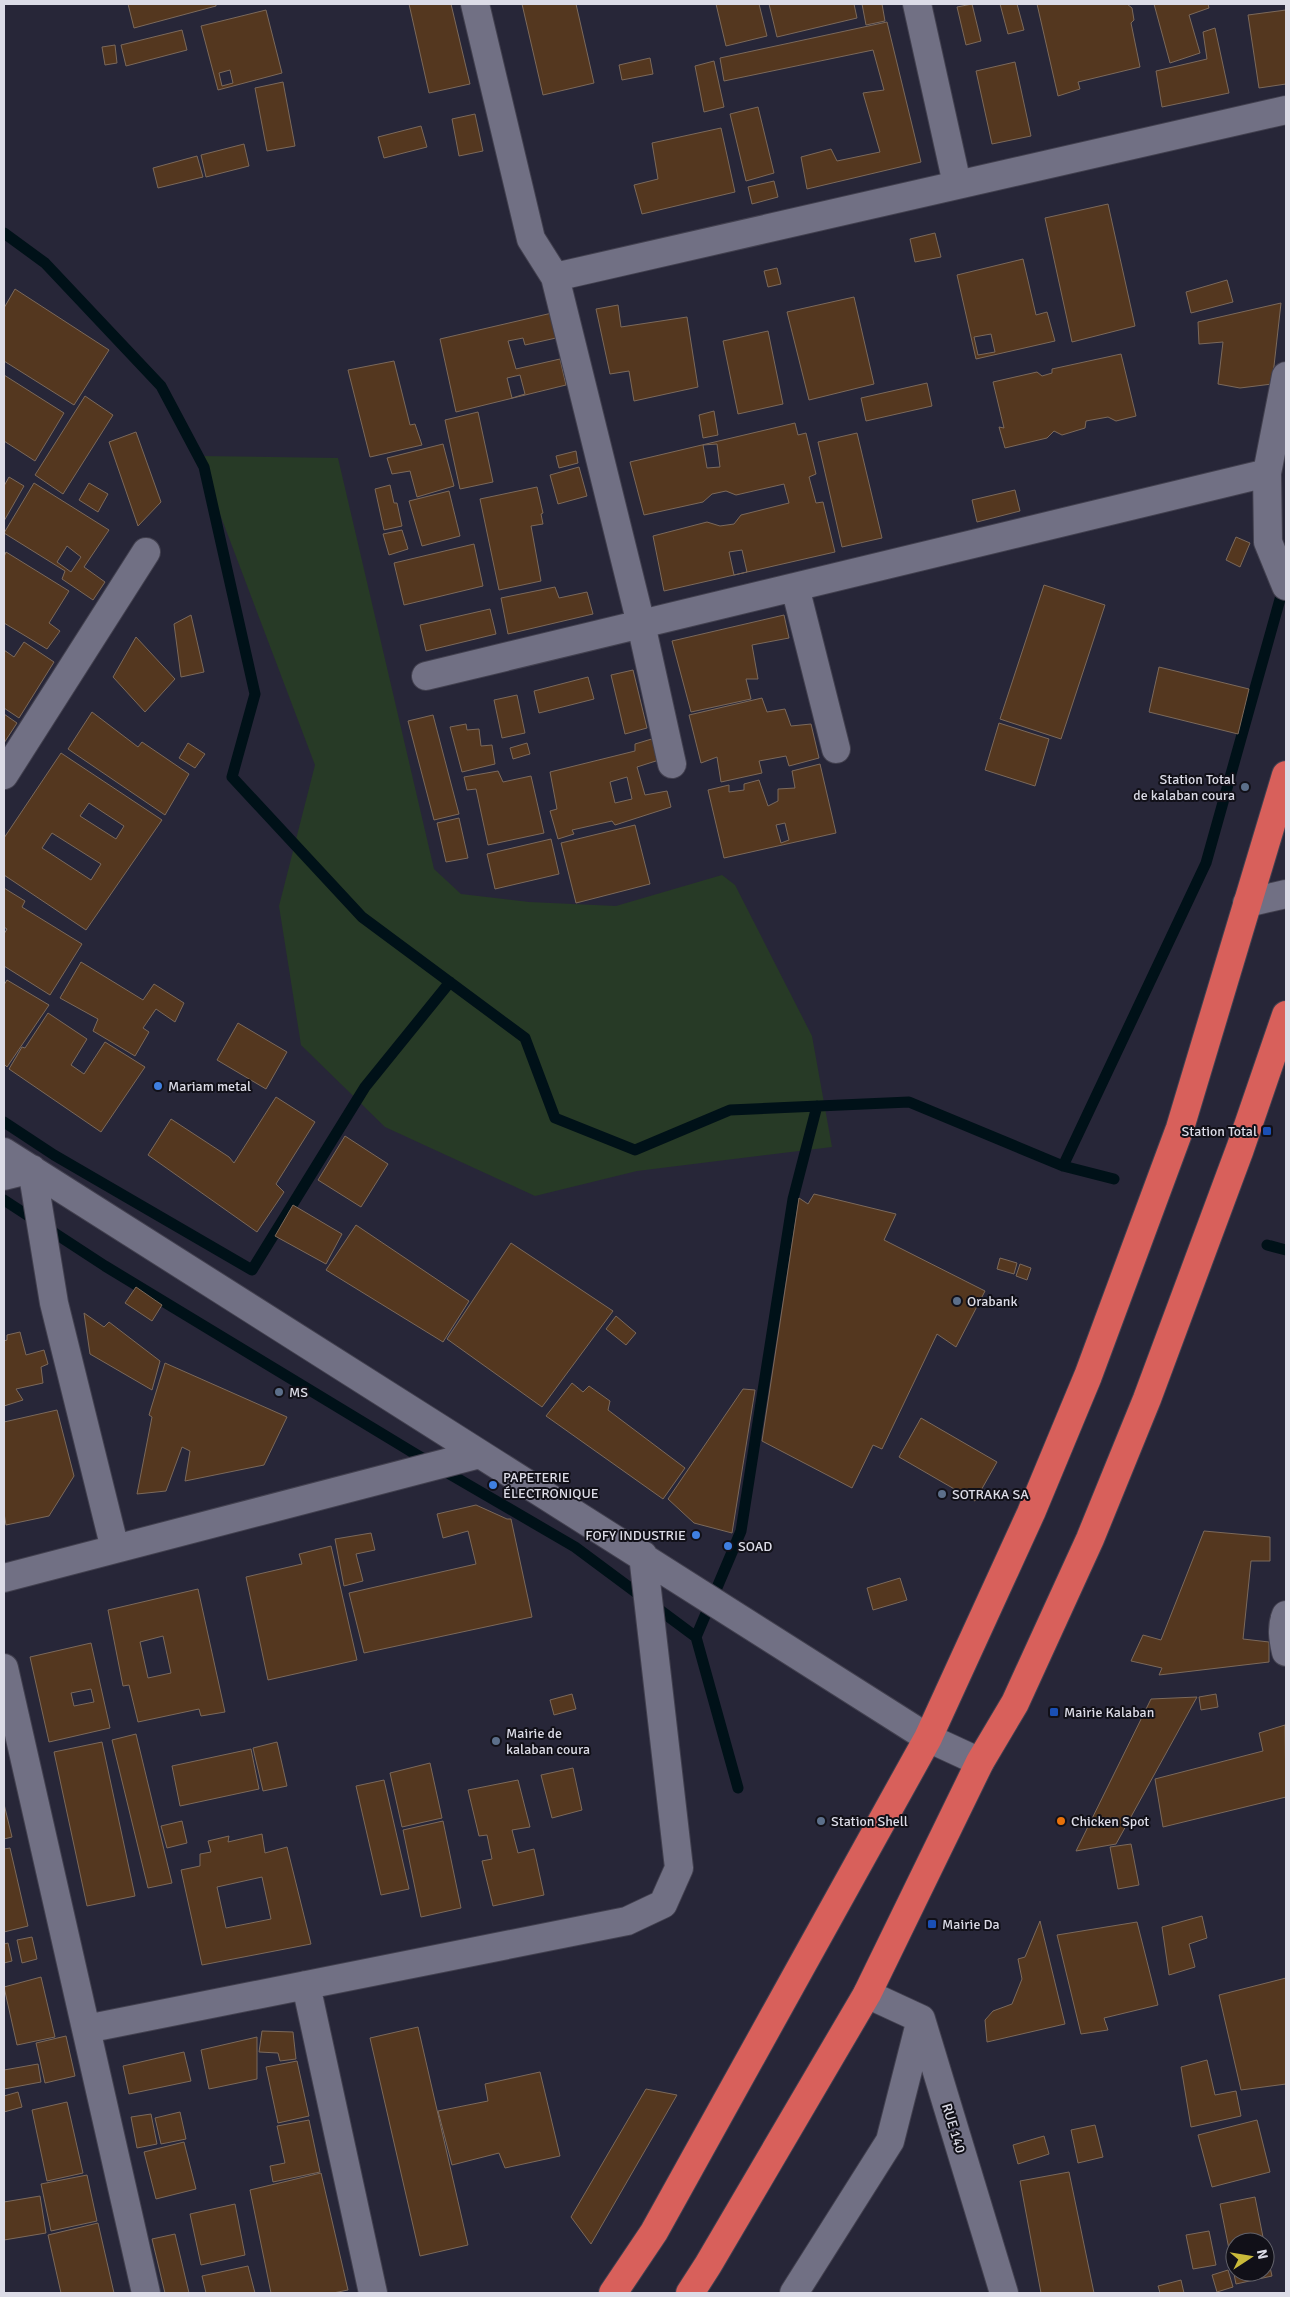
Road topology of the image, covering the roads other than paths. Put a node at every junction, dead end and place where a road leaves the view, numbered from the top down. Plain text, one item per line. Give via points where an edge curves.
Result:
1 (475, 4) edge
2 (917, 4) edge
3 (1286, 110) edge
4 (957, 184) junction
5 (555, 277) junction
6 (1286, 376) edge
7 (1267, 473) junction
8 (146, 552) dead end
9 (1286, 586) edge
10 (795, 587) junction
11 (641, 624) junction
12 (426, 676) dead end
13 (836, 749) dead end
14 (672, 764) dead end
15 (1286, 775) edge
16 (4, 776) edge
17 (1286, 894) edge
18 (1247, 903) junction
19 (1286, 1015) edge
20 (4, 1152) edge
21 (32, 1169) junction
22 (4, 1176) edge
23 (480, 1454) junction
24 (114, 1549) junction
25 (643, 1555) junction
26 (4, 1578) edge
27 (4, 1668) edge
28 (928, 1738) junction
29 (980, 1762) junction
30 (306, 1985) junction
31 (867, 1994) junction
32 (921, 2020) junction
33 (86, 2029) junction
34 (146, 2293) edge
35 (373, 2293) edge
36 (613, 2293) edge
37 (690, 2293) edge
38 (794, 2293) edge
39 (1004, 2293) edge

1 - 5 street via 531,239
2 - 4 street
3 - 4 street
4 - 5 street
5 - 11 street
6 - 7 street
7 - 9 street via 1268,542
7 - 10 street
8 - 16 street
10 - 11 street
10 - 13 street
11 - 12 street
11 - 14 street
15 - 18 highway
17 - 18 street
18 - 28 highway via 1180,1128 1088,1376 1031,1513
19 - 29 highway via 1240,1149 1140,1417 1090,1539 1015,1704
20 - 21 street
21 - 22 street
21 - 23 street
21 - 24 street via 54,1303
23 - 24 street
23 - 25 street
24 - 26 street
25 - 28 street
25 - 30 street via 679,1868 663,1904 627,1921
27 - 33 street
28 - 29 street
28 - 36 highway via 654,2232
29 - 31 highway
30 - 33 street
30 - 35 street
31 - 32 street
31 - 37 highway
32 - 38 street via 890,2141
32 - 39 street, RUE 140
33 - 34 street

